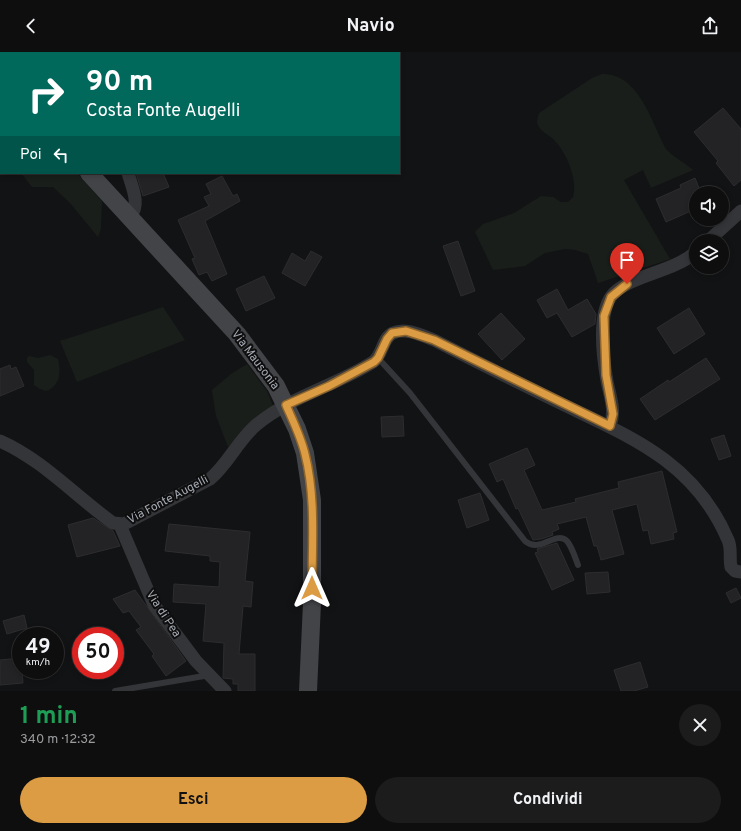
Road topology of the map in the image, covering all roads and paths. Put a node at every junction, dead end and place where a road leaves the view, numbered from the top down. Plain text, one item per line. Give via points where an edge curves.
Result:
1 (90, 174) edge
2 (128, 174) edge
3 (741, 211) edge
4 (130, 217) junction
5 (716, 234) edge
6 (689, 257) edge
7 (378, 358) junction
8 (286, 405) junction
9 (610, 426) junction
10 (0, 441) edge
11 (120, 525) junction
12 (578, 565) dead end
13 (741, 572) edge
14 (210, 675) junction
15 (115, 691) edge
16 (225, 691) edge
17 (308, 691) edge

1 - 4 main road, Via Mausonia
2 - 4 street via 136,207
3 - 5 street
4 - 8 main road, Via Mausonia via 237,334 265,370
6 - 9 street via 678,264 621,288 607,302 603,328 606,375 613,414
7 - 8 street, Via Fonte Augelli via 329,386
7 - 9 street via 392,333 406,331 418,334
7 - 12 lane via 410,393 525,541 538,546 558,538 563,539 568,543
8 - 11 street, Via Fonte Augelli via 248,434 232,451 220,471 210,479
8 - 17 main road, Via Mausonia via 305,453 312,500 312,603
9 - 13 street via 648,446 702,495 729,542 731,567
10 - 11 street, Via Fonte Augelli via 26,454 109,520
11 - 14 street, Via di Pea via 151,600 190,654
14 - 15 lane
14 - 16 street, Via di Pea

